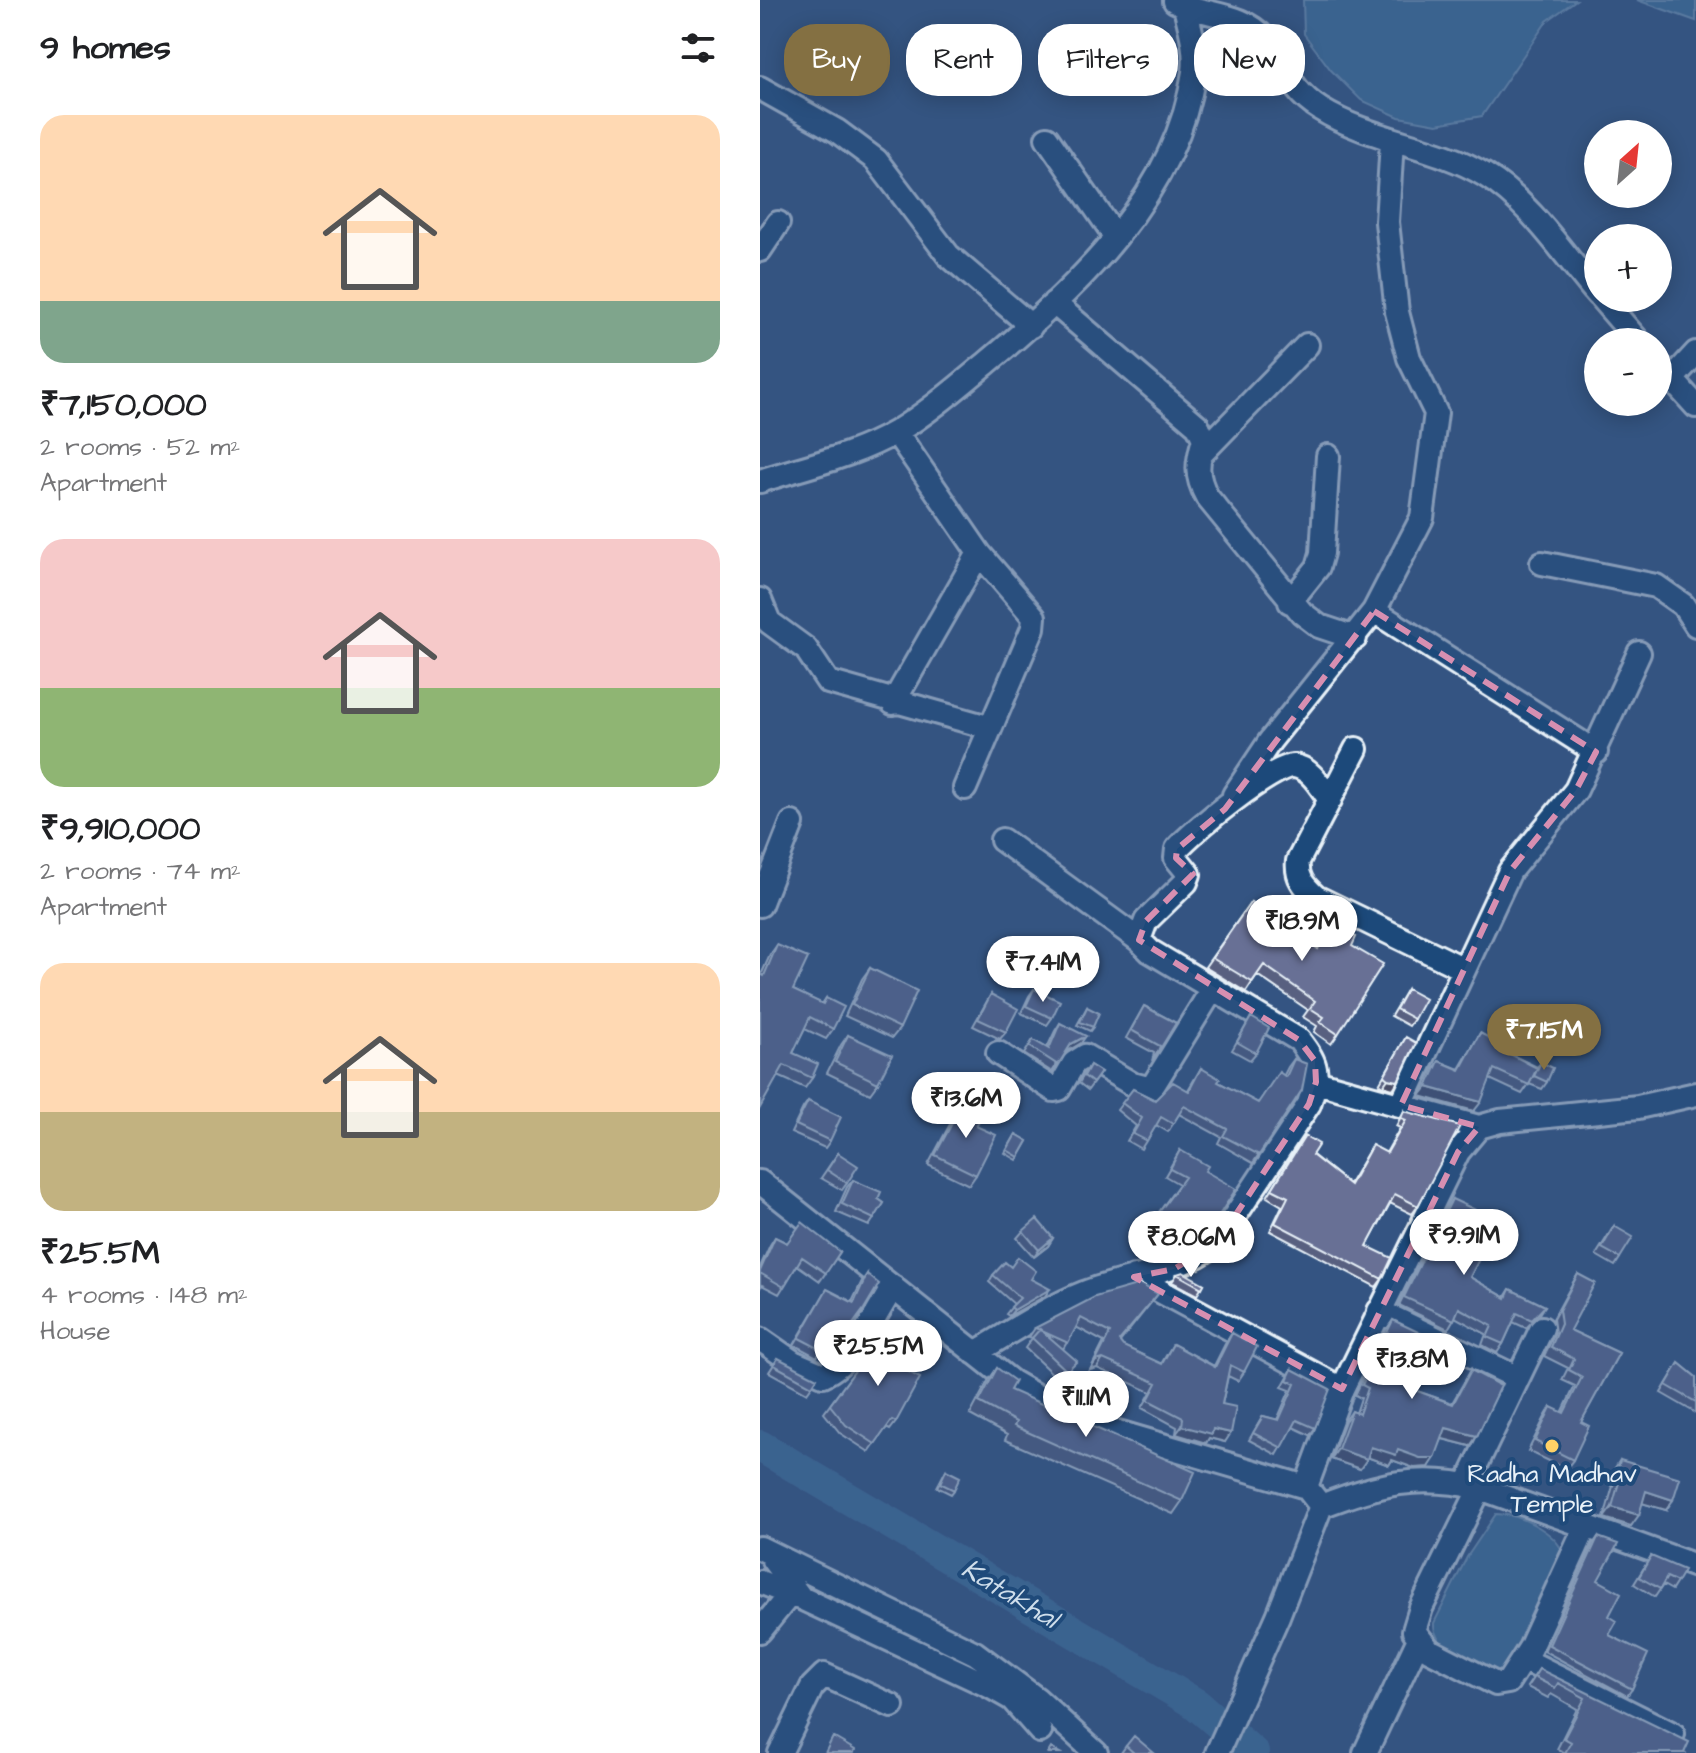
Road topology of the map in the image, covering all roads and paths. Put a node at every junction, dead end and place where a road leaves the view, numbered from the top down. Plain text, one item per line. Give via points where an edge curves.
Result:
1 (1238, 0) edge
2 (1179, 3) edge
3 (1216, 14) junction
4 (760, 88) edge
5 (1047, 138) dead end
6 (1392, 141) junction
7 (778, 223) dead end
8 (1115, 236) junction
9 (760, 250) edge
10 (1584, 278) edge
11 (1054, 303) junction
12 (1614, 312) edge
13 (1031, 326) junction
14 (1627, 328) edge
15 (1307, 345) dead end
16 (1696, 353) edge
17 (1672, 368) edge
18 (1672, 380) edge
19 (1696, 406) edge
20 (896, 432) junction
21 (1200, 455) junction
22 (1328, 456) dead end
23 (760, 481) edge
24 (979, 553) junction
25 (1542, 563) dead end
26 (760, 600) edge
27 (1290, 602) junction
28 (1374, 611) junction
29 (1696, 625) edge
30 (1355, 638) junction
31 (1639, 653) dead end
32 (893, 703) junction
33 (988, 727) junction
34 (1356, 749) dead end
35 (1596, 752) junction
36 (965, 788) dead end
37 (1330, 800) junction
38 (1225, 809) junction
39 (792, 823) dead end
40 (1002, 840) dead end
41 (760, 905) edge
42 (1139, 940) junction
43 (1464, 969) junction
44 (1212, 990) junction
45 (998, 1053) dead end
46 (1316, 1082) junction
47 (1696, 1094) edge
48 (1401, 1105) junction
49 (1479, 1127) junction
50 (760, 1182) edge
51 (1134, 1277) junction
52 (893, 1287) junction
53 (1379, 1311) junction
54 (1542, 1328) dead end
55 (760, 1339) edge
56 (975, 1353) junction
57 (1518, 1378) junction
58 (1342, 1389) junction
59 (1473, 1486) junction
60 (1306, 1487) junction
61 (1321, 1506) junction
62 (1585, 1528) junction
63 (764, 1550) edge
64 (1696, 1566) edge
65 (760, 1582) edge
66 (795, 1596) junction
67 (760, 1631) edge
68 (1418, 1641) junction
69 (1523, 1659) junction
70 (892, 1706) dead end
71 (1040, 1731) dead end
72 (1681, 1738) edge
73 (780, 1753) edge
74 (1096, 1753) edge
75 (1217, 1753) edge
76 (1365, 1753) edge

1 - 3 street
2 - 3 street
2 - 8 street via 1194,70 1186,107 1150,188
3 - 6 street via 1242,22 1263,37 1298,93
4 - 13 street via 837,131 876,160 948,255
5 - 8 street
6 - 10 street via 1484,175 1528,214
6 - 28 street via 1387,222 1397,312 1409,358 1436,413 1436,427 1422,518
7 - 9 street
8 - 11 street
11 - 13 street
11 - 21 street via 1198,426 1204,439
12 - 14 street
13 - 20 street
15 - 21 street
16 - 17 street
18 - 19 street
20 - 23 street via 858,450
20 - 24 street
21 - 27 street via 1197,479 1207,497
22 - 27 street via 1322,553 1318,567
24 - 32 street
24 - 33 street via 1034,617
25 - 29 street via 1656,586 1683,605
26 - 32 street via 769,622 806,649 828,682
27 - 30 street via 1319,626
28 - 30 street
28 - 35 street
30 - 38 street via 1270,741
31 - 35 street
32 - 33 street
33 - 36 street
34 - 37 street
35 - 43 street via 1576,790 1510,871
37 - 38 street via 1311,775 1294,766 1282,768
37 - 43 street via 1298,861 1303,886 1339,910
38 - 42 street via 1177,849 1176,858 1189,874 1186,882 1146,921
39 - 41 street
40 - 42 street
42 - 44 street
43 - 48 street
44 - 45 street via 1151,1089 1132,1084 1085,1056 1054,1090
44 - 46 street via 1299,1040 1315,1061
46 - 48 street
46 - 51 street via 1309,1104 1217,1243 1174,1269
47 - 49 street via 1638,1107
48 - 49 street
49 - 53 street via 1458,1152
50 - 52 street
51 - 56 street via 1055,1306
51 - 58 street
52 - 55 street via 845,1359 823,1375
52 - 56 street
53 - 57 street
53 - 58 street
54 - 57 street
56 - 60 street via 1012,1382 1080,1421
57 - 59 street
58 - 60 street
59 - 61 street via 1418,1480 1375,1485
59 - 62 street
59 - 68 street via 1416,1620
60 - 61 street
61 - 75 street
62 - 64 street
62 - 69 street
63 - 66 street
63 - 74 street via 975,1653 1037,1699
65 - 66 street
66 - 67 street
66 - 71 street via 989,1686 1012,1699
68 - 69 street via 1496,1684 1508,1682
68 - 76 street
69 - 72 street
70 - 73 street via 824,1675 812,1687

